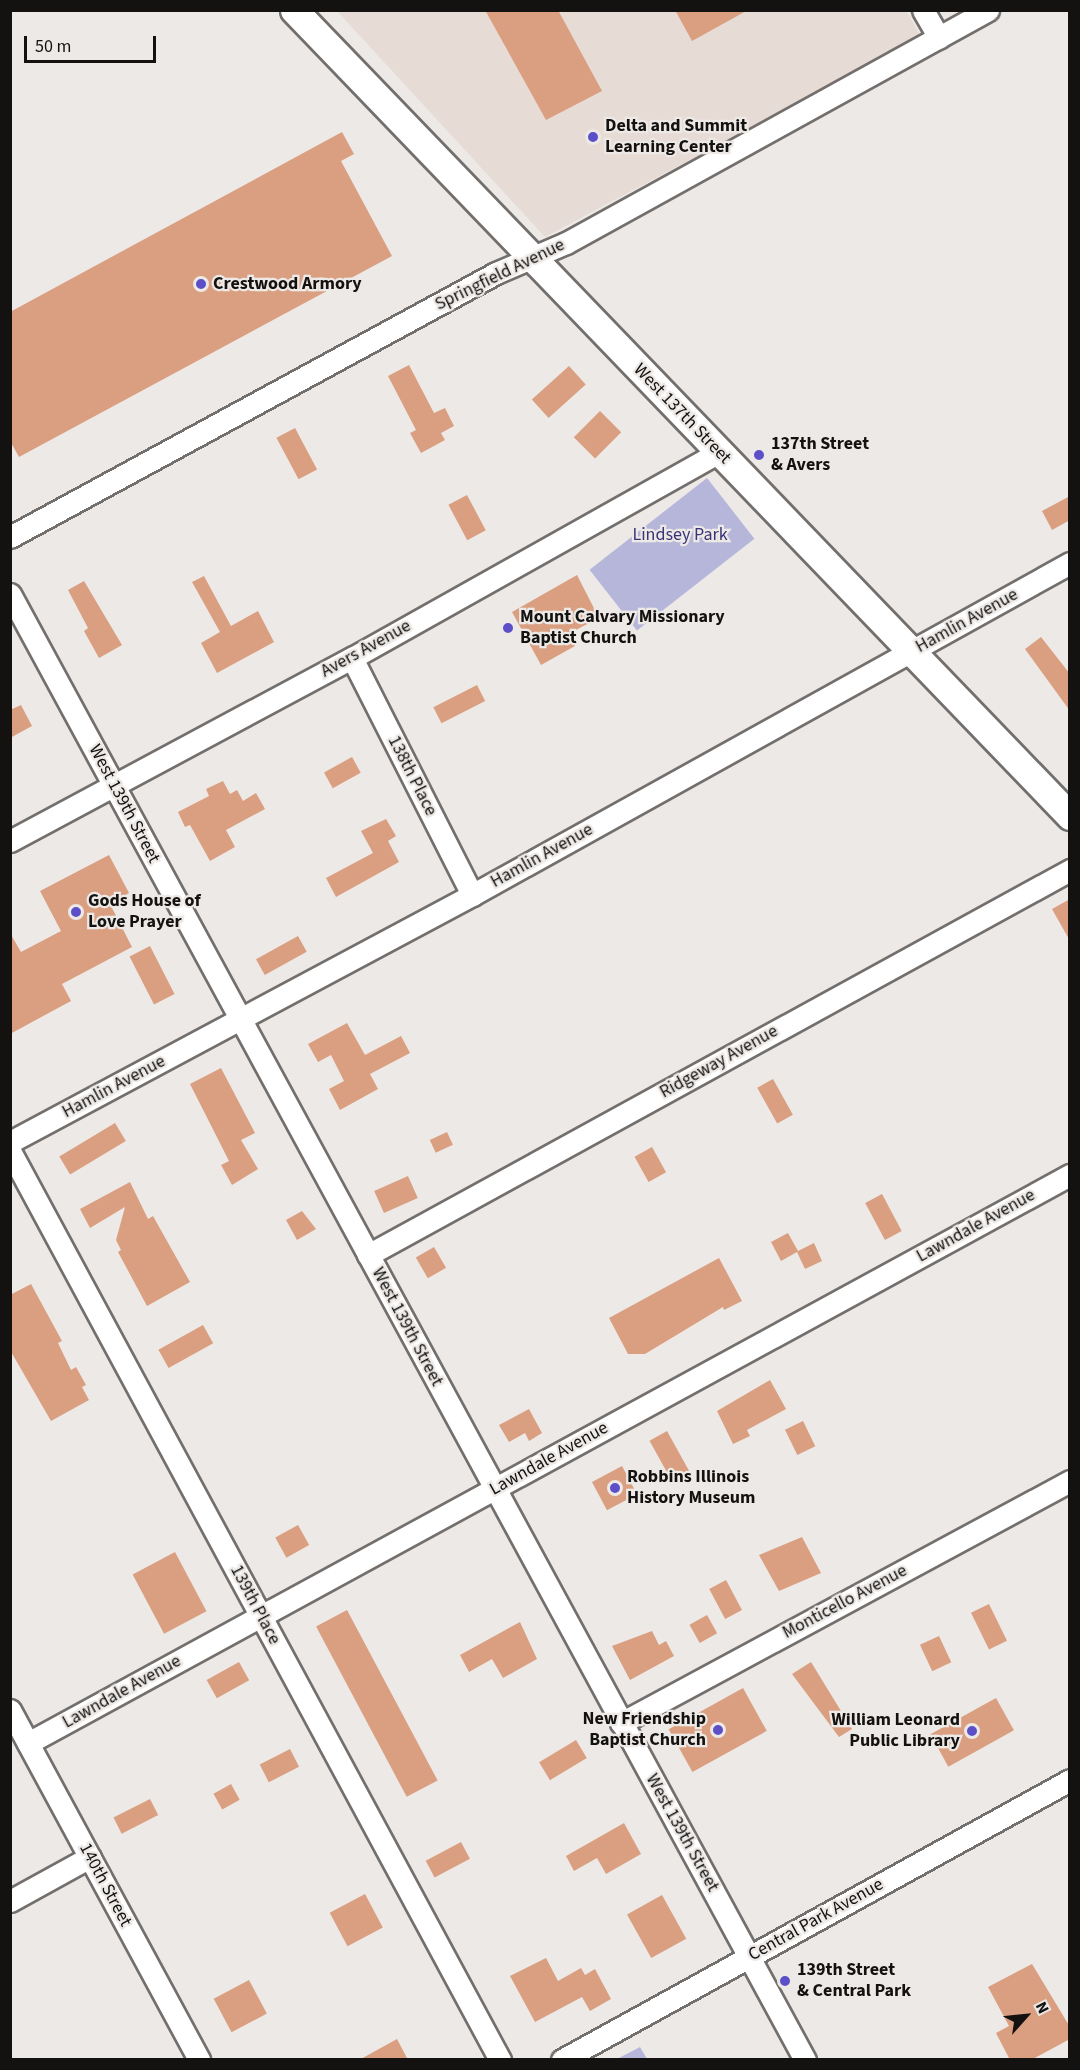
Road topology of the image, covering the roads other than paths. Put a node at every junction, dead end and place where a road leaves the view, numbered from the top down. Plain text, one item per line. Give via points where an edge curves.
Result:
1 (294, 10) edge
2 (923, 10) edge
3 (988, 10) edge
4 (939, 38) junction
5 (532, 258) junction
6 (719, 452) junction
7 (10, 537) edge
8 (1070, 563) edge
9 (10, 594) edge
10 (912, 652) junction
11 (352, 658) junction
12 (114, 784) junction
13 (1070, 816) edge
14 (10, 841) edge
15 (1070, 870) edge
16 (472, 895) junction
17 (241, 1020) junction
18 (10, 1142) edge
19 (10, 1151) edge
20 (1070, 1175) edge
21 (368, 1255) junction
22 (1070, 1480) edge
23 (495, 1489) junction
24 (261, 1616) junction
25 (10, 1710) edge
26 (621, 1723) junction
27 (28, 1743) junction
28 (1070, 1780) edge
29 (90, 1857) junction
30 (10, 1901) edge
31 (749, 1956) junction
32 (199, 2060) edge
33 (500, 2060) edge
34 (562, 2060) edge
35 (805, 2060) edge

1 - 5 main road, West 137th Street
2 - 4 street
3 - 4 street, Springfield Avenue
4 - 5 street, Springfield Avenue
5 - 6 main road, West 137th Street
5 - 7 street, Springfield Avenue via 496,273
6 - 10 main road, West 137th Street
6 - 11 street, Avers Avenue
8 - 10 street, Hamlin Avenue
9 - 12 street, West 139th Street
10 - 13 main road, West 137th Street
10 - 16 street, Hamlin Avenue
11 - 12 street, Avers Avenue
11 - 16 street, 138th Place
12 - 14 street, Avers Avenue
12 - 17 street, West 139th Street
15 - 21 street, Ridgeway Avenue
16 - 17 street, Hamlin Avenue
17 - 18 street, Hamlin Avenue
17 - 21 street, West 139th Street
19 - 24 street, 139th Place
20 - 23 street, Lawndale Avenue
21 - 23 street, West 139th Street
22 - 26 street, Monticello Avenue
23 - 24 street, Lawndale Avenue
23 - 26 street, West 139th Street
24 - 27 street, Lawndale Avenue
24 - 33 street, 139th Place
25 - 27 street, 140th Street
26 - 31 street, West 139th Street
27 - 29 street, 140th Street
28 - 31 street, Central Park Avenue
29 - 30 street
29 - 32 street, 140th Street
31 - 34 street, Central Park Avenue
31 - 35 street, West 139th Street

